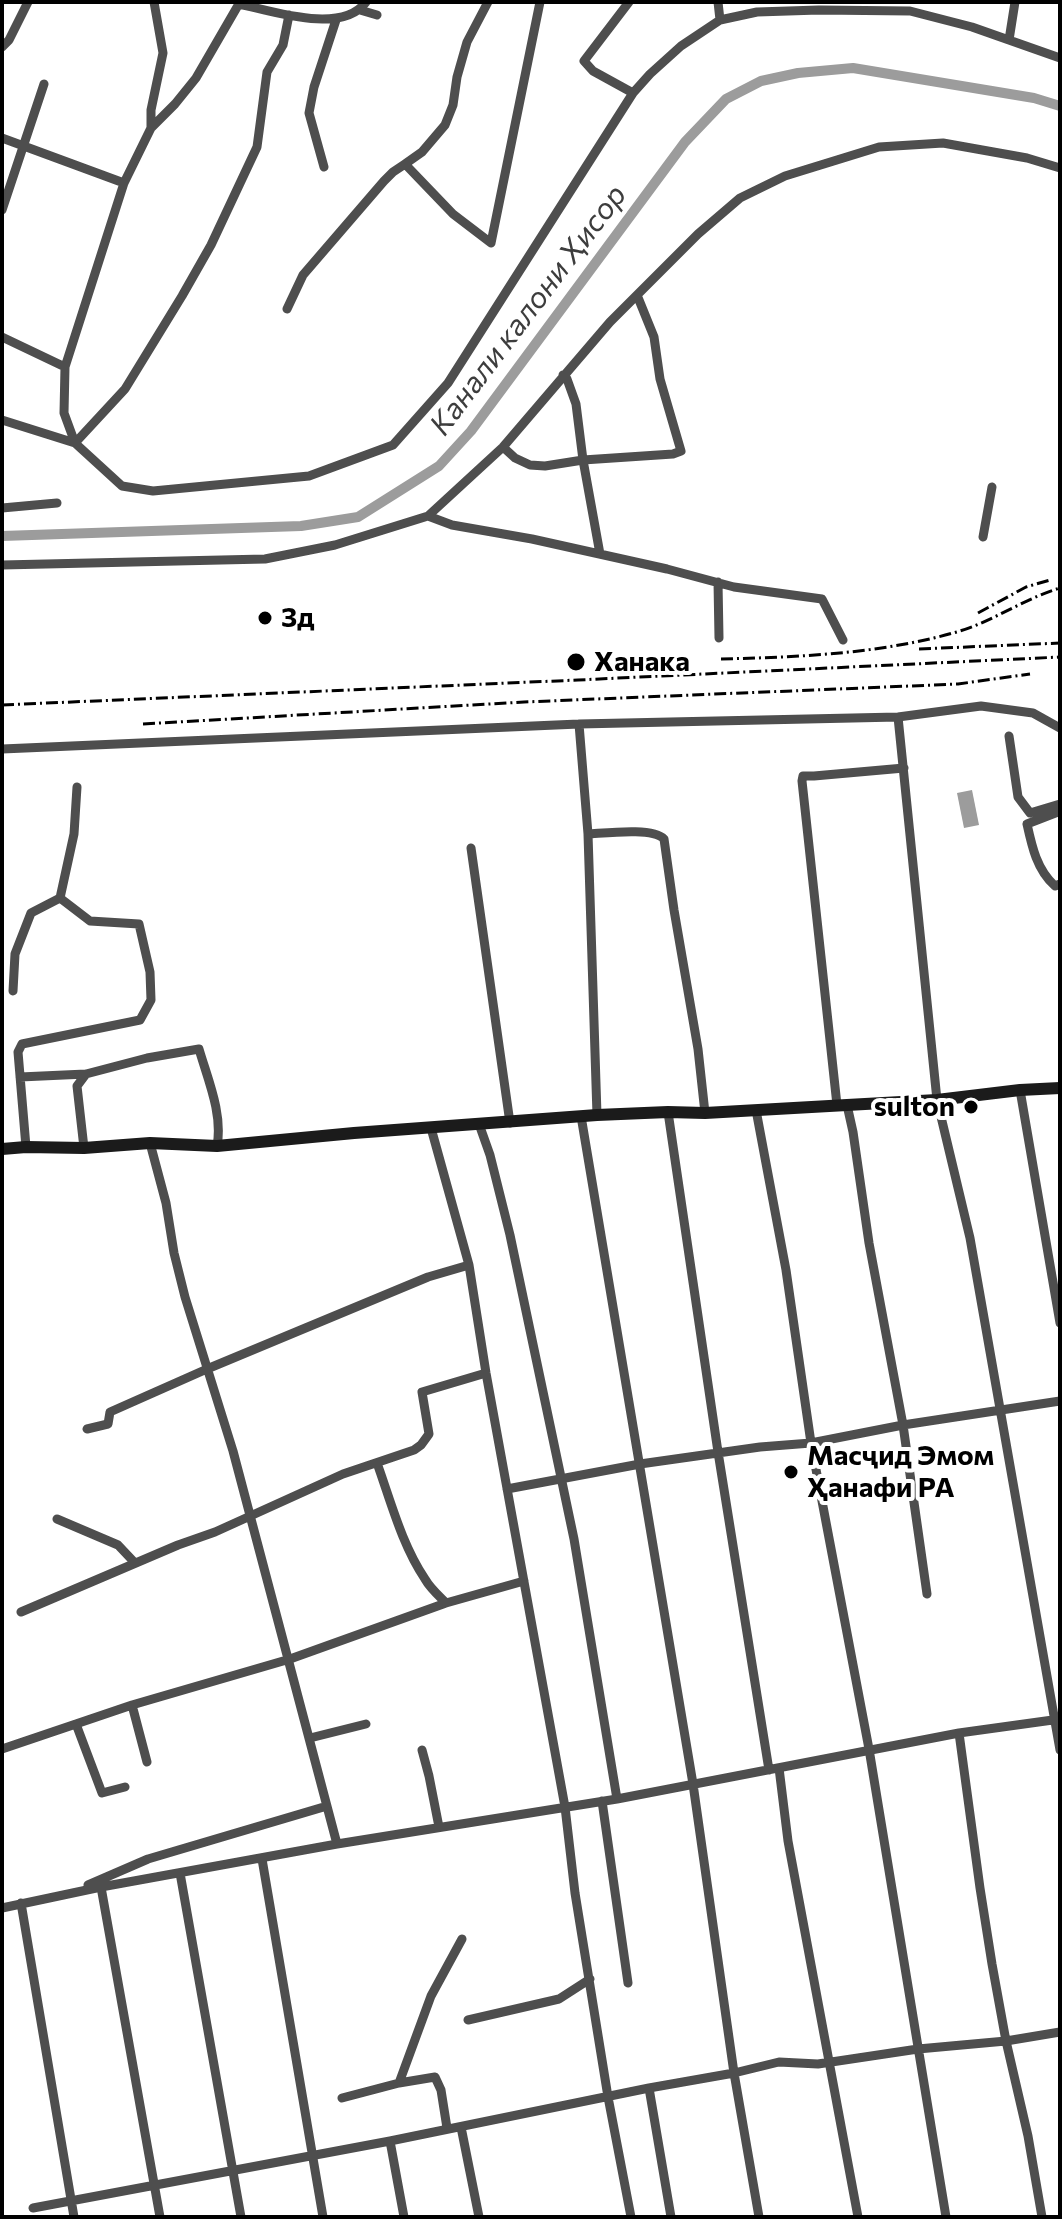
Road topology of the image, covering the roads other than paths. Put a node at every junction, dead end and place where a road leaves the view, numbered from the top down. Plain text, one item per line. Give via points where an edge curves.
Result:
1 (28, 2) edge
2 (154, 2) edge
3 (488, 2) edge
4 (540, 2) edge
5 (629, 2) edge
6 (718, 2) edge
7 (1015, 2) edge
8 (239, 3) edge
9 (363, 6) edge
10 (818, 6) edge
11 (910, 7) edge
12 (289, 15) junction
13 (377, 15) dead end
14 (336, 20) junction
15 (720, 20) junction
16 (1009, 40) junction
17 (2, 47) edge
18 (1060, 58) edge
19 (44, 84) dead end
20 (633, 93) junction
21 (151, 128) junction
22 (2, 138) edge
23 (24, 145) junction
24 (405, 164) junction
25 (324, 167) dead end
26 (1060, 168) edge
27 (124, 183) junction
28 (2, 210) edge
29 (637, 295) junction
30 (287, 309) dead end
31 (2, 337) edge
32 (65, 367) junction
33 (563, 375) junction
34 (2, 420) edge
35 (75, 443) junction
36 (503, 447) junction
37 (583, 460) junction
38 (992, 487) dead end
39 (57, 503) dead end
40 (2, 508) edge
41 (428, 516) junction
42 (983, 537) dead end
43 (600, 554) junction
44 (2, 565) edge
45 (718, 582) junction
46 (719, 638) dead end
47 (843, 640) dead end
48 (898, 717) junction
49 (579, 724) junction
50 (1060, 728) edge
51 (1009, 736) dead end
52 (2, 749) edge
53 (904, 768) junction
54 (77, 787) dead end
55 (1060, 806) edge
56 (588, 834) junction
57 (471, 848) dead end
58 (1060, 884) edge
59 (60, 898) junction
60 (13, 991) dead end
61 (86, 1074) junction
62 (20, 1077) junction
63 (1060, 1088) edge
64 (1020, 1090) junction
65 (937, 1100) junction
66 (842, 1105) junction
67 (756, 1110) junction
68 (668, 1112) junction
69 (705, 1113) junction
70 (597, 1115) junction
71 (581, 1116) junction
72 (510, 1123) junction
73 (479, 1124) junction
74 (431, 1128) junction
75 (150, 1143) junction
76 (217, 1146) junction
77 (26, 1147) junction
78 (84, 1148) junction
79 (2, 1149) edge
80 (469, 1265) junction
81 (1060, 1323) edge
82 (207, 1369) junction
83 (486, 1373) junction
84 (1060, 1401) edge
85 (999, 1409) junction
86 (903, 1425) junction
87 (87, 1429) dead end
88 (811, 1443) junction
89 (718, 1452) junction
90 (377, 1463) junction
91 (640, 1464) junction
92 (561, 1479) junction
93 (507, 1489) junction
94 (249, 1516) junction
95 (57, 1519) dead end
96 (135, 1563) junction
97 (524, 1581) junction
98 (927, 1594) dead end
99 (446, 1603) junction
100 (21, 1612) dead end
101 (290, 1659) junction
102 (132, 1705) junction
103 (1058, 1720) edge
104 (76, 1724) junction
105 (366, 1724) dead end
106 (959, 1733) junction
107 (310, 1738) junction
108 (2, 1749) edge
109 (869, 1749) junction
110 (422, 1750) dead end
111 (1060, 1750) edge
112 (147, 1762) dead end
113 (774, 1769) junction
114 (693, 1784) junction
115 (125, 1787) dead end
116 (617, 1799) junction
117 (602, 1801) junction
118 (327, 1806) junction
119 (565, 1807) junction
120 (439, 1827) junction
121 (337, 1844) junction
122 (262, 1859) junction
123 (180, 1873) junction
124 (101, 1887) junction
125 (69, 1893) junction
126 (21, 1903) junction
127 (2, 1908) edge
128 (462, 1939) dead end
129 (590, 1979) junction
130 (628, 1983) dead end
131 (468, 2020) dead end
132 (1060, 2032) edge
133 (1006, 2041) junction
134 (918, 2049) junction
135 (830, 2063) junction
136 (734, 2073) junction
137 (399, 2083) junction
138 (649, 2088) junction
139 (608, 2097) junction
140 (342, 2098) dead end
141 (461, 2127) junction
142 (447, 2128) junction
143 (390, 2141) junction
144 (312, 2155) junction
145 (232, 2170) junction
146 (154, 2184) junction
147 (71, 2200) junction
148 (33, 2208) dead end
149 (74, 2217) edge
150 (160, 2217) edge
151 (241, 2217) edge
152 (323, 2217) edge
153 (404, 2217) edge
154 (479, 2217) edge
155 (631, 2217) edge
156 (671, 2217) edge
157 (759, 2217) edge
158 (858, 2217) edge
159 (946, 2217) edge
160 (1042, 2217) edge

1 - 17 street
2 - 21 street via 163,53
3 - 24 street via 467,42 445,125
4 - 24 street via 491,243 453,214
5 - 20 street via 584,61
6 - 15 street
7 - 16 street
8 - 12 street
8 - 21 street via 196,78
9 - 13 street
9 - 14 street
10 - 11 street
10 - 15 street
11 - 16 street
12 - 14 street
12 - 35 street via 283,45 267,72 257,147 211,245 125,389
14 - 25 street via 309,113
15 - 20 street via 681,46
16 - 18 street
19 - 23 street
20 - 35 street via 448,383 393,445 309,476 153,491 122,486
21 - 27 street
22 - 23 street
23 - 27 street
23 - 28 street
24 - 30 street via 303,275
26 - 29 street via 943,143 879,147 785,176 740,198
27 - 32 street
29 - 33 street
29 - 37 street via 654,337 681,451
31 - 32 street
32 - 35 street via 64,413
33 - 36 street
33 - 37 street via 576,404
34 - 35 street
36 - 37 street via 530,465
36 - 41 street
37 - 43 street
38 - 42 street
39 - 40 street
41 - 43 street
41 - 44 street via 335,545 265,559
43 - 45 street
45 - 46 street
45 - 47 street via 822,599
48 - 49 street
48 - 50 street via 981,706 1033,713
48 - 53 street
49 - 52 street
49 - 56 street
51 - 55 street via 1018,797 1030,813
53 - 65 street
53 - 66 street via 807,774 802,781
54 - 59 street via 74,834
55 - 58 street via 1058,812 1027,824 1047,879
56 - 69 street via 646,833 664,839
56 - 70 street
57 - 72 street
59 - 60 street via 31,913 15,954
59 - 62 street via 90,921 139,924 151,1000 140,1020 22,1044
61 - 62 street
61 - 76 street via 199,1049 220,1130
61 - 78 street via 77,1086
62 - 77 street
63 - 64 street
64 - 65 street
64 - 81 street
65 - 66 street
65 - 85 street via 970,1238
66 - 67 street
66 - 86 street via 853,1132
67 - 69 street
67 - 88 street
68 - 69 street
68 - 70 street
68 - 89 street
70 - 71 street
71 - 72 street
71 - 91 street
72 - 73 street
73 - 74 street
73 - 92 street via 510,1235
74 - 76 street
74 - 80 street
75 - 76 street
75 - 78 street
75 - 82 street
77 - 78 street
77 - 79 street
80 - 82 street
80 - 83 street
82 - 87 street via 110,1412 108,1424
82 - 94 street
83 - 90 street via 422,1392 427,1439 414,1450
83 - 93 street
84 - 85 street
85 - 86 street
85 - 103 street
86 - 88 street
86 - 98 street
88 - 89 street
88 - 109 street
89 - 91 street
89 - 113 street
90 - 94 street
90 - 99 street via 416,1562
91 - 92 street
91 - 114 street
92 - 93 street
92 - 116 street
93 - 97 street
94 - 96 street
94 - 101 street
95 - 96 street via 118,1545
96 - 100 street
97 - 99 street
97 - 119 street
99 - 101 street
101 - 102 street
101 - 107 street
102 - 104 street
102 - 112 street
103 - 106 street
103 - 111 street
104 - 108 street
104 - 115 street via 102,1793
105 - 107 street
106 - 109 street
106 - 133 street
107 - 118 street
109 - 113 street
109 - 134 street
110 - 120 street
113 - 114 street
113 - 135 street
114 - 116 street
114 - 136 street
116 - 117 street
117 - 119 street
117 - 130 street
118 - 121 street
118 - 125 street via 148,1859
119 - 120 street
119 - 129 street
120 - 121 street
121 - 122 street
122 - 123 street
122 - 144 street
123 - 124 street
123 - 145 street
124 - 125 street
124 - 146 street
125 - 126 street
126 - 127 street
126 - 147 street
128 - 137 street via 431,1996
129 - 131 street via 559,1999
129 - 139 street
132 - 133 street
133 - 134 street
133 - 160 street
134 - 135 street
134 - 159 street
135 - 136 street via 779,2062
135 - 158 street
136 - 138 street
136 - 157 street
137 - 140 street
137 - 142 street via 435,2077
138 - 139 street
138 - 156 street
139 - 141 street
139 - 155 street
141 - 142 street
141 - 154 street
142 - 143 street
143 - 144 street
143 - 153 street
144 - 145 street
144 - 152 street
145 - 146 street
145 - 151 street
146 - 147 street
146 - 150 street
147 - 148 street
147 - 149 street

